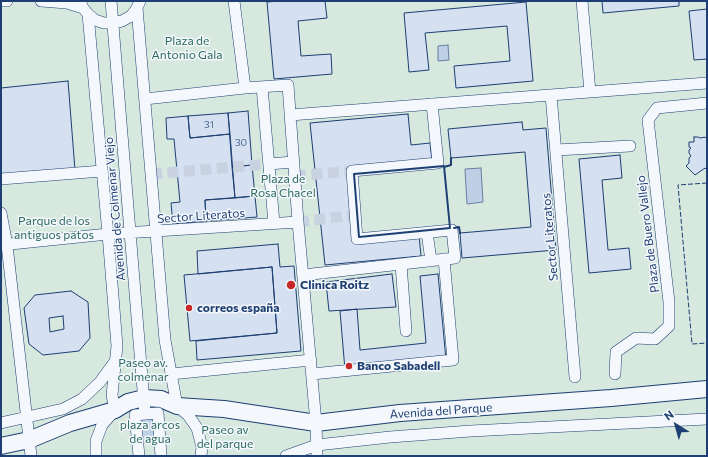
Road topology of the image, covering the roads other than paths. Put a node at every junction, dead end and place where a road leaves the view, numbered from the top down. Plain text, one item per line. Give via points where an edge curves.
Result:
1 (1, 1) edge
2 (7, 1) edge
3 (42, 1) edge
4 (111, 1) edge
5 (234, 1) edge
6 (582, 1) edge
7 (141, 3) edge
8 (84, 8) edge
9 (112, 23) junction
10 (707, 83) edge
11 (262, 87) junction
12 (245, 88) junction
13 (590, 92) junction
14 (552, 95) junction
15 (145, 99) junction
16 (707, 103) edge
17 (432, 104) junction
18 (290, 115) junction
19 (630, 146) dead end
20 (556, 150) junction
21 (293, 162) junction
22 (269, 164) junction
23 (102, 171) junction
24 (1, 179) edge
25 (1, 213) edge
26 (298, 222) junction
27 (274, 223) junction
28 (156, 232) junction
29 (428, 232) junction
30 (130, 233) junction
31 (108, 234) junction
32 (4, 245) edge
33 (444, 259) junction
34 (431, 260) junction
35 (401, 264) junction
36 (303, 275) junction
37 (406, 331) dead end
38 (116, 360) junction
39 (311, 360) junction
40 (171, 374) junction
41 (312, 374) junction
42 (615, 374) dead end
43 (575, 377) dead end
44 (707, 389) edge
45 (145, 406) junction
46 (177, 406) junction
47 (114, 410) junction
48 (26, 418) junction
49 (707, 419) edge
50 (1, 423) edge
51 (316, 423) junction
52 (29, 440) junction
53 (1, 446) edge
54 (317, 451) edge
55 (30, 456) edge
56 (96, 456) edge
57 (139, 456) edge
58 (161, 456) edge
59 (201, 456) edge
60 (286, 456) edge

1 - 2 street
3 - 8 street
4 - 9 street, Avenida de Colmenar Viejo
5 - 12 street
6 - 13 street
7 - 9 street via 126,18
7 - 15 street
8 - 9 street via 95,20
8 - 23 street, Avenida de Colmenar Viejo
9 - 30 street, Avenida de Colmenar Viejo
10 - 13 street
11 - 12 street
11 - 18 street via 288,85
11 - 22 street
12 - 15 street
13 - 14 street
14 - 17 street
14 - 20 street, Sector Literatos
15 - 28 street
16 - 42 street, Plaza de Buero Vallejo via 657,108 648,120 669,302 669,326 655,339 636,338 616,352
17 - 18 street
17 - 29 street via 438,163 352,171 357,239
18 - 21 street
19 - 20 street
20 - 43 street, Sector Literatos
21 - 22 street
21 - 26 street
22 - 27 street
23 - 24 street
23 - 31 street, Avenida de Colmenar Viejo
25 - 32 street
26 - 27 street, Sector Literatos
26 - 36 street
27 - 28 street, Sector Literatos
28 - 30 street, Sector Literatos
28 - 40 street via 165,340
29 - 33 street via 452,230 455,258
29 - 34 street
30 - 31 street, Sector Literatos
30 - 45 street, Avenida de Colmenar Viejo
31 - 32 street, Sector Literatos
31 - 38 street, Avenida de Colmenar Viejo
32 - 48 street
33 - 34 street
33 - 41 street via 453,360
34 - 35 street
35 - 36 street
35 - 37 street
36 - 39 street
38 - 47 street, Avenida de Colmenar Viejo via 112,394
38 - 48 street via 100,382 82,399 63,409
39 - 40 street
39 - 41 street
40 - 46 street
41 - 51 street
44 - 51 street, Avenida del Parque via 605,399 400,413
45 - 46 street, Avenida del Parque via 161,399
45 - 47 street via 128,402
45 - 57 street via 135,415
45 - 58 street via 158,413
46 - 51 street, Avenida del Parque via 224,409
46 - 59 street via 188,415 197,428 202,447
47 - 52 street via 70,422
47 - 56 street via 102,425 96,441
48 - 50 street
48 - 52 street
49 - 54 street, Avenida del Parque via 390,437
51 - 54 street
52 - 53 street
52 - 55 street
54 - 60 street, Avenida del Parque

